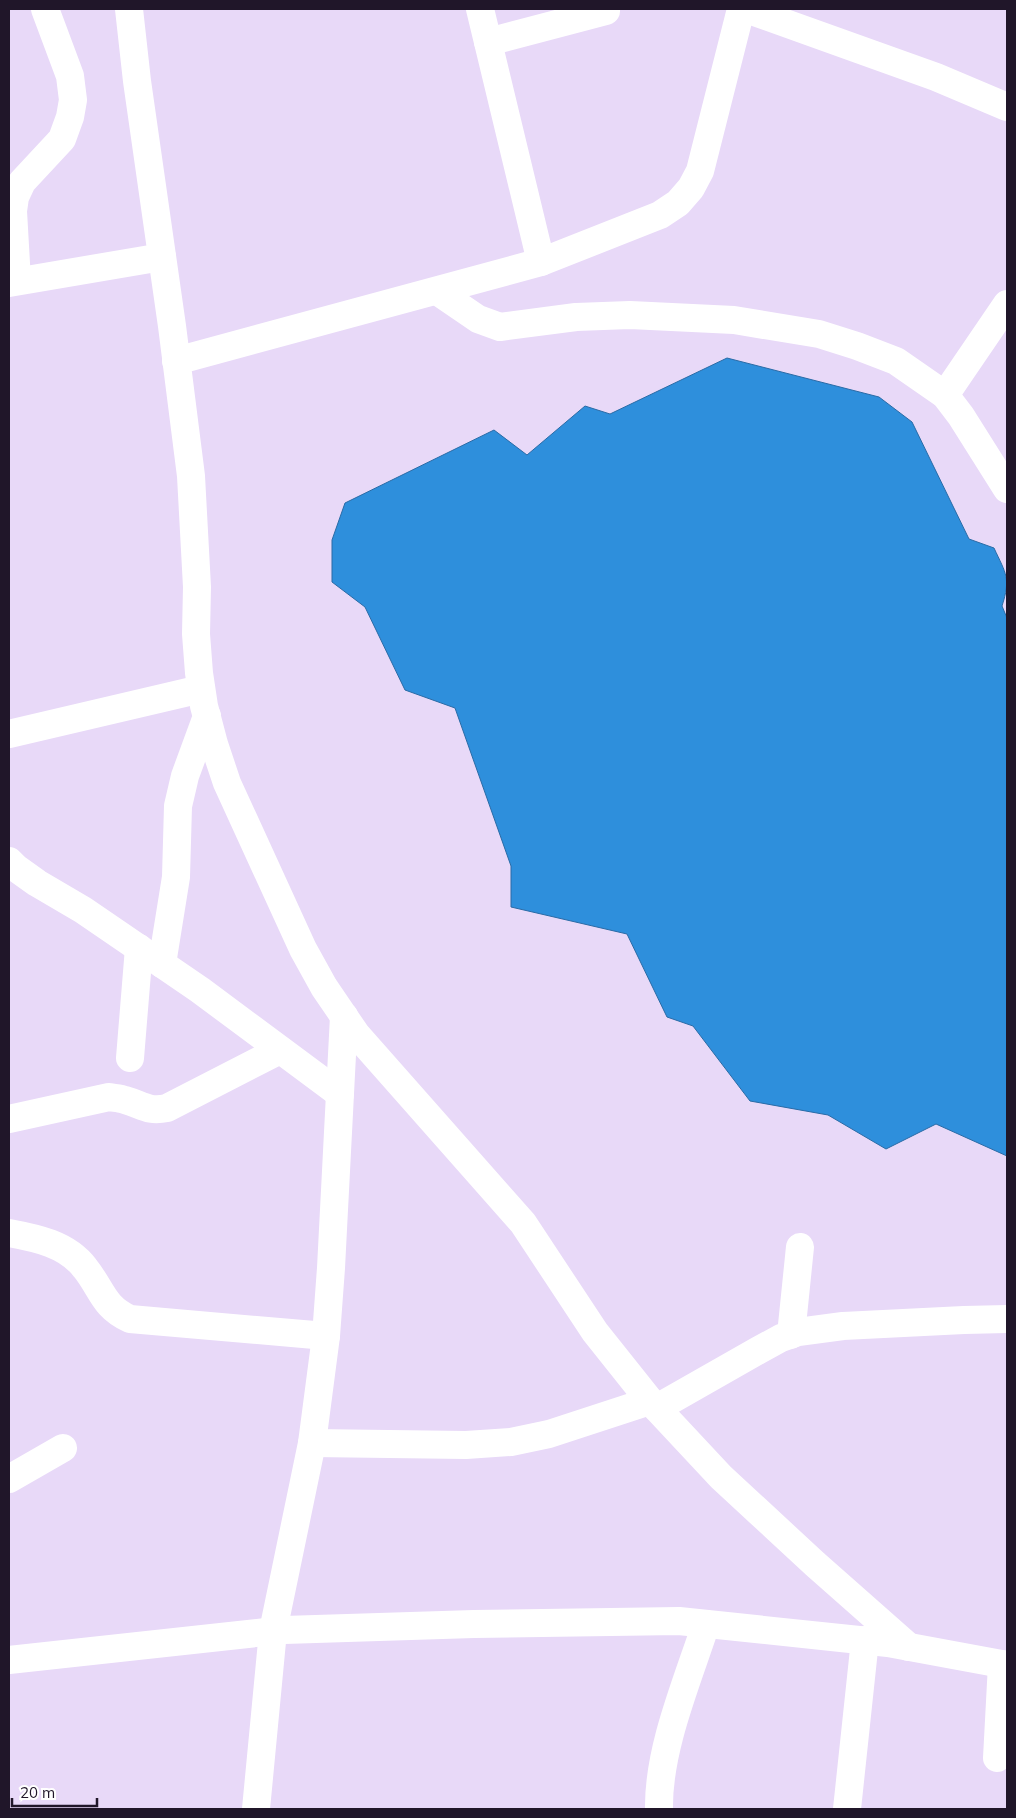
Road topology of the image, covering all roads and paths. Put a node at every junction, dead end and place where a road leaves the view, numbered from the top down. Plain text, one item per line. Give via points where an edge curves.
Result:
1 (45, 9) edge
2 (129, 9) edge
3 (480, 9) edge
4 (741, 9) edge
5 (746, 9) edge
6 (606, 11) dead end
7 (488, 42) junction
8 (1007, 107) edge
9 (13, 180) edge
10 (162, 257) junction
11 (541, 262) junction
12 (13, 282) edge
13 (437, 290) junction
14 (1007, 304) edge
15 (176, 361) junction
16 (945, 395) junction
17 (1007, 489) edge
18 (202, 689) junction
19 (207, 716) junction
20 (9, 734) edge
21 (9, 861) edge
22 (139, 948) junction
23 (162, 964) junction
24 (344, 1016) junction
25 (280, 1050) junction
26 (130, 1058) dead end
27 (340, 1094) junction
28 (9, 1119) edge
29 (9, 1233) edge
30 (800, 1247) dead end
31 (1007, 1320) edge
32 (791, 1335) junction
33 (326, 1336) junction
34 (654, 1404) junction
35 (312, 1443) junction
36 (63, 1448) dead end
37 (9, 1479) edge
38 (706, 1624) junction
39 (273, 1630) junction
40 (865, 1640) junction
41 (908, 1647) junction
42 (9, 1660) edge
43 (1004, 1664) edge
44 (997, 1758) dead end
45 (256, 1809) edge
46 (659, 1809) edge
47 (847, 1809) edge

1 - 9 street via 70,76 72,109 62,138 22,182
2 - 10 street
3 - 7 street
4 - 11 street via 700,171 691,188 678,203 660,215
5 - 8 street via 936,77
6 - 7 street
7 - 11 street
9 - 12 street
10 - 12 street
10 - 15 street
11 - 13 street
13 - 15 street
13 - 16 street via 478,320 500,327 630,315 734,320 819,334 896,361
14 - 16 street
15 - 18 street via 191,476 198,587 196,634
16 - 17 street
18 - 19 street
18 - 20 street
19 - 23 street via 185,776 178,806 176,877
19 - 24 street via 227,783 239,810 303,949
21 - 22 street
22 - 23 street
22 - 26 street
23 - 25 street
24 - 27 street
24 - 34 street via 411,1098 522,1223 595,1332
25 - 27 street
25 - 28 street via 167,1108 146,1109 109,1097
27 - 33 street
29 - 33 street via 44,1240 65,1251 84,1266 117,1313 130,1319
30 - 32 street
31 - 32 street via 843,1326
32 - 34 street
33 - 35 street
34 - 35 street via 511,1442 466,1445
34 - 41 street via 721,1477
35 - 39 street
36 - 37 street
38 - 39 street via 679,1621
38 - 40 street
38 - 46 street via 670,1735 663,1765
39 - 42 street
39 - 45 street
40 - 41 street
40 - 47 street
41 - 43 street
43 - 44 street

